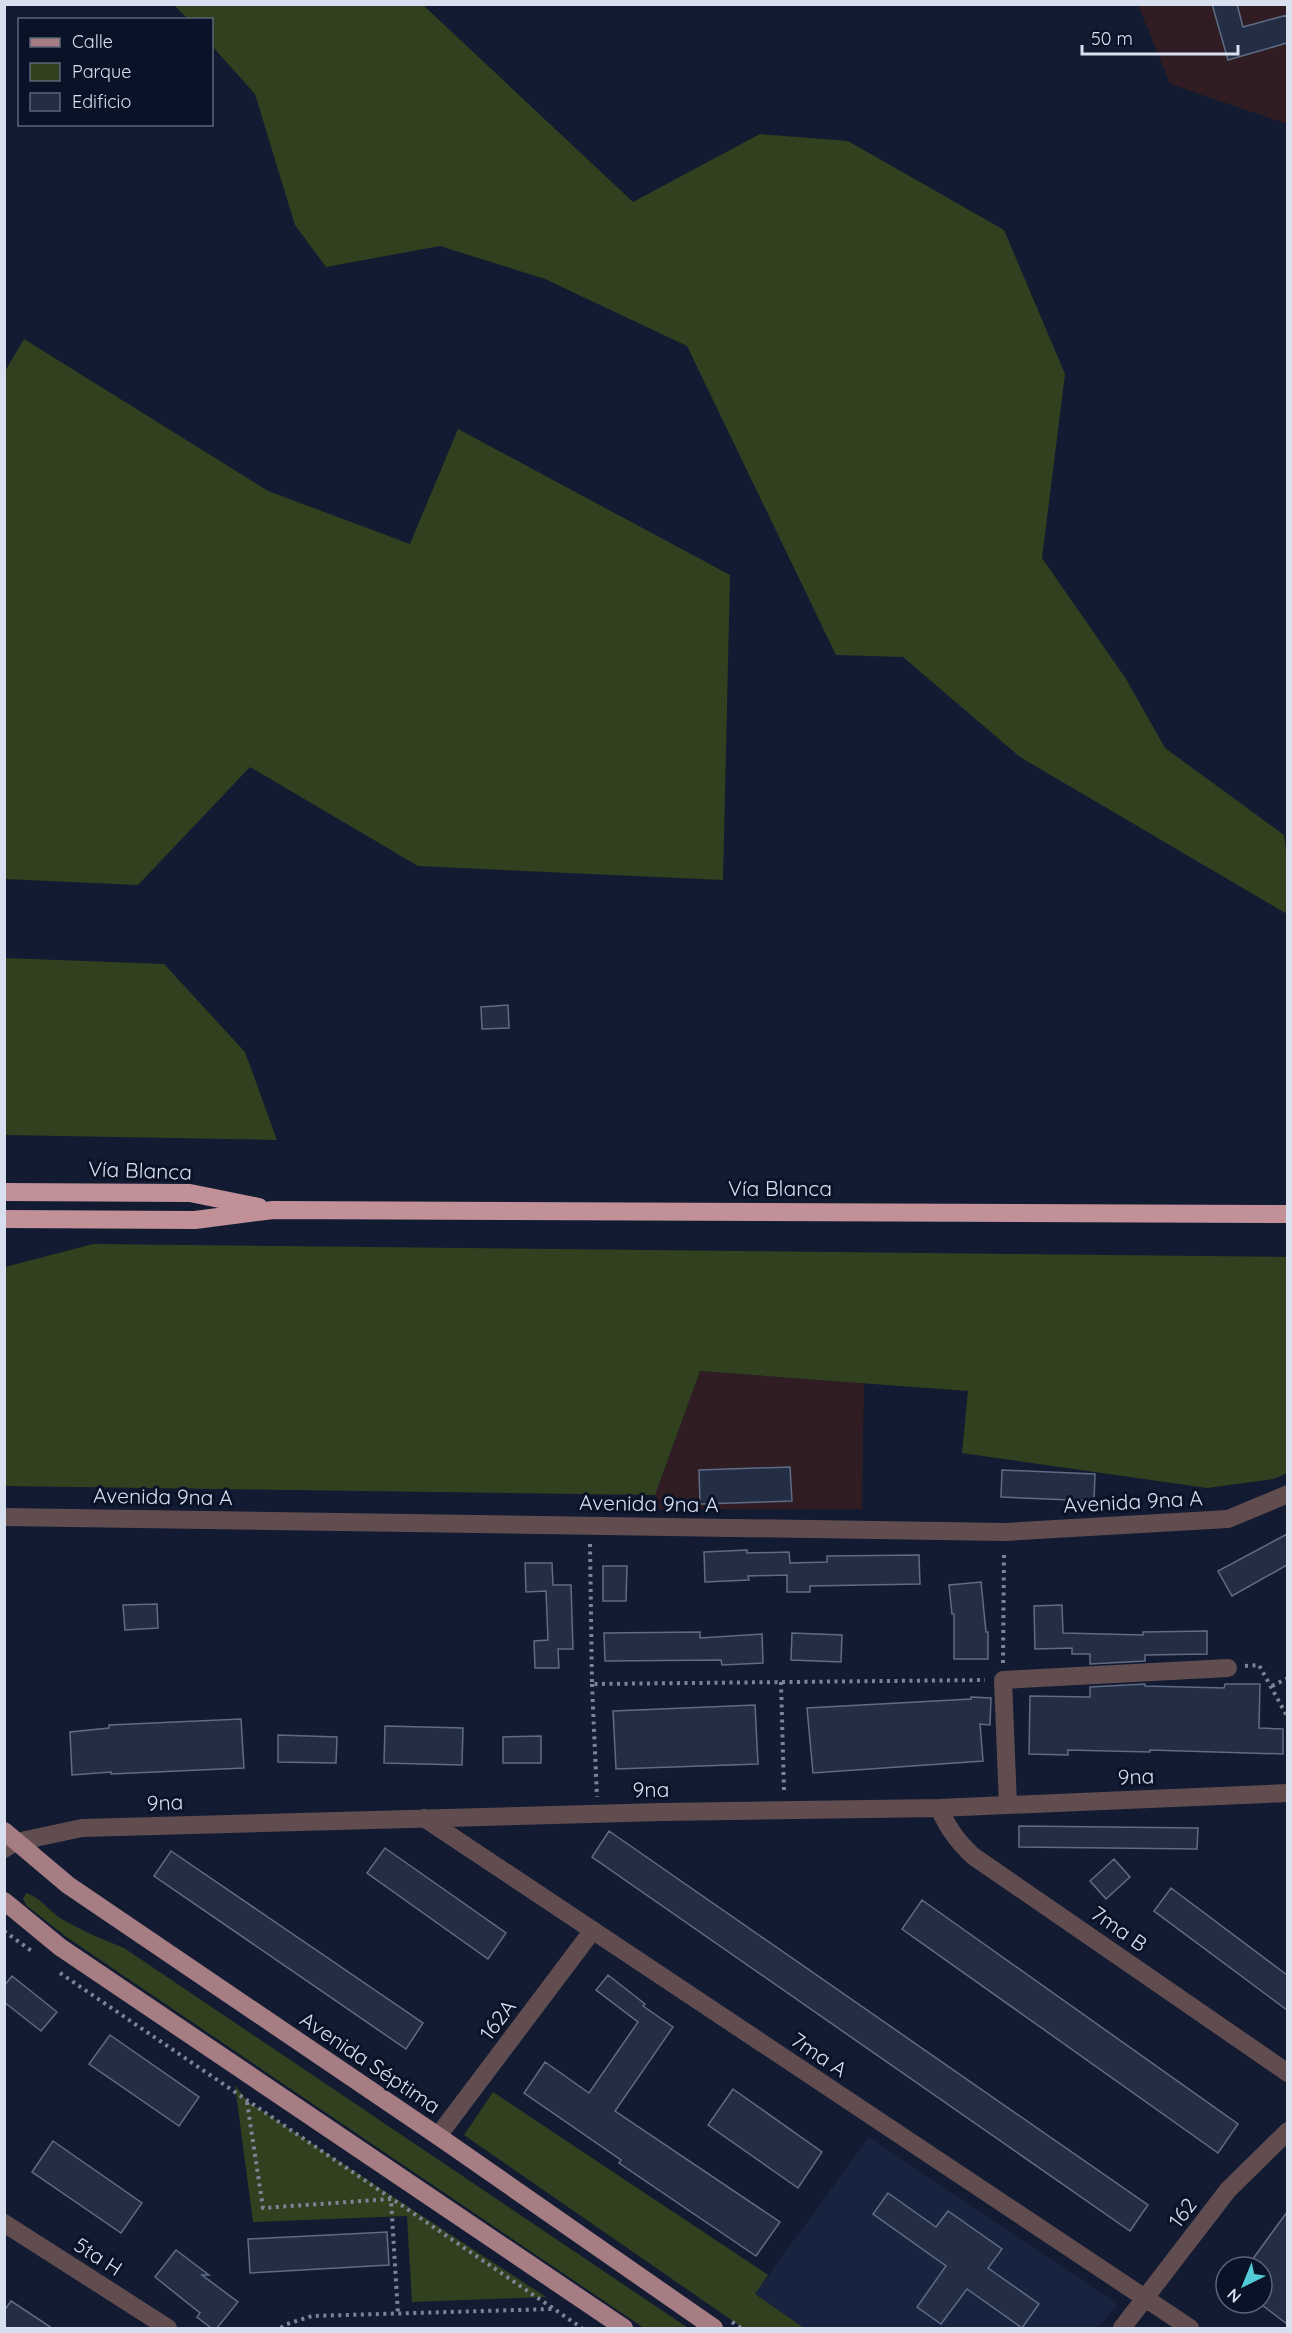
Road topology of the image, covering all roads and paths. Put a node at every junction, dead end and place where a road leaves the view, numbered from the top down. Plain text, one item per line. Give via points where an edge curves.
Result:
1 (7, 1191) edge
2 (273, 1210) junction
3 (1287, 1214) edge
4 (4, 1219) edge
5 (75, 1219) junction
6 (4, 1232) edge
7 (1287, 1494) edge
8 (4, 1517) edge
9 (589, 1525) junction
10 (1005, 1532) junction
11 (1228, 1668) joint
12 (1287, 1678) edge
13 (1003, 1680) junction
14 (781, 1682) junction
15 (592, 1684) junction
16 (1272, 1686) junction
17 (1287, 1718) edge
18 (1287, 1793) edge
19 (1008, 1805) junction
20 (939, 1808) junction
21 (785, 1810) junction
22 (598, 1814) junction
23 (424, 1818) junction
24 (8, 1841) edge
25 (4, 1901) edge
26 (593, 1930) junction
27 (4, 1931) edge
28 (42, 1959) dead end
29 (51, 1966) dead end
30 (1287, 2073) edge
31 (247, 2101) junction
32 (1287, 2131) edge
33 (438, 2136) junction
34 (392, 2199) junction
35 (4, 2223) edge
36 (1146, 2299) junction
37 (553, 2309) junction
38 (398, 2314) junction
39 (168, 2328) edge
40 (281, 2328) edge
41 (582, 2328) edge
42 (624, 2328) edge
43 (714, 2328) edge
44 (1122, 2328) edge
45 (1190, 2328) edge

1 - 2 highway, Vía Blanca via 190,1192
2 - 3 highway, Vía Blanca
2 - 5 highway, Vía Blanca via 195,1220
4 - 5 highway, Vía Blanca
5 - 6 highway
7 - 10 street, Avenida 9na A via 1228,1518
8 - 9 street, Avenida 9na A
9 - 10 street, Avenida 9na A
9 - 15 path
10 - 13 path
11 - 13 street
11 - 16 path via 1259,1665
12 - 16 path
13 - 14 path
13 - 19 street
14 - 15 path
14 - 21 path
15 - 22 path
16 - 17 path
18 - 19 street, 9na
19 - 20 street, 9na
20 - 21 street, 9na
20 - 30 street, 7ma B via 949,1829 973,1856
21 - 22 street, 9na
22 - 23 street, 9na
23 - 24 street, 9na via 82,1828
23 - 26 street, 7ma A
24 - 33 main road, Avenida Séptima
25 - 42 main road via 60,1947
26 - 33 street, 162A
26 - 36 street, 7ma A
27 - 28 path
29 - 31 path
31 - 34 path
31 - 34 path via 263,2208
32 - 36 street, 162 via 1228,2190
33 - 43 main road, Avenida Séptima
34 - 37 path
34 - 38 path
35 - 39 street, 5ta H
36 - 44 street, 162
36 - 45 street, 7ma A
37 - 38 path
37 - 41 path
38 - 40 path via 312,2316

